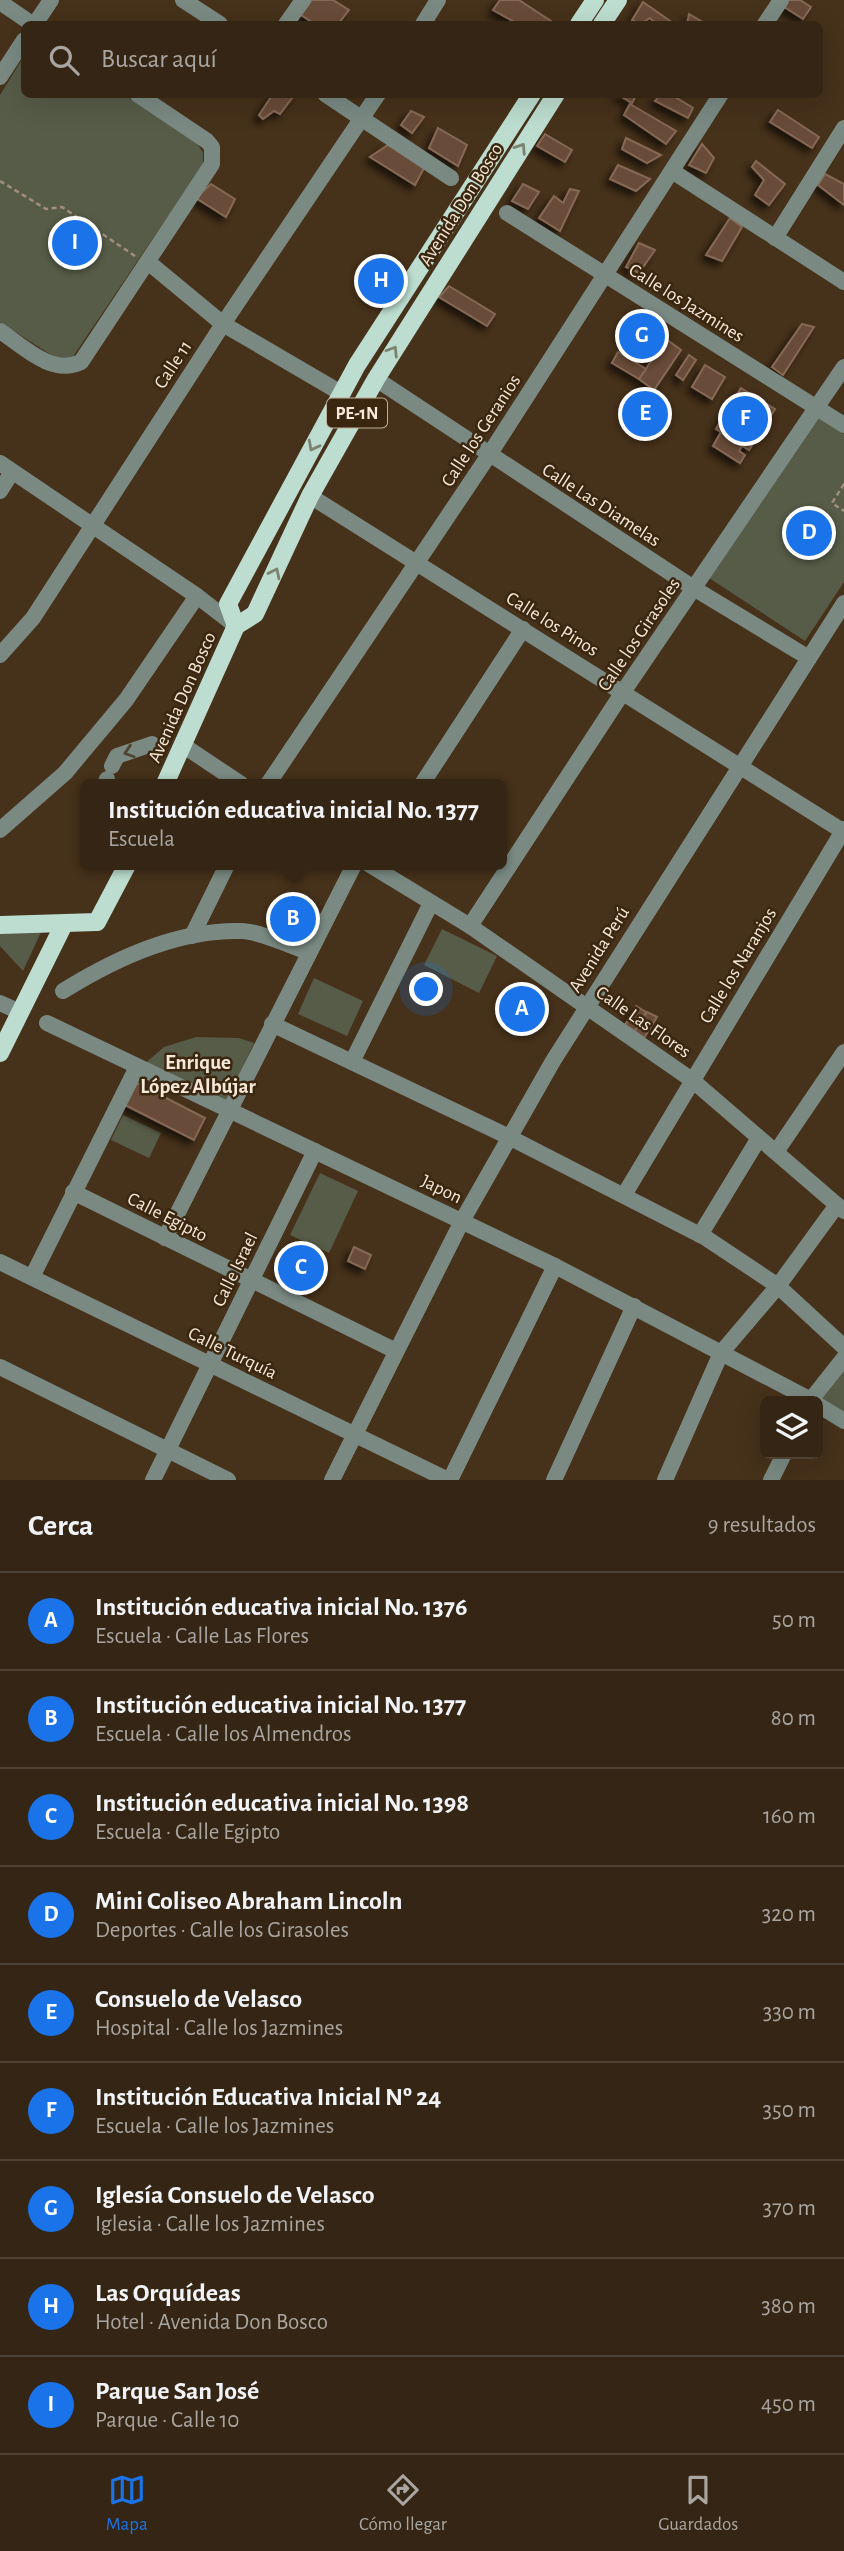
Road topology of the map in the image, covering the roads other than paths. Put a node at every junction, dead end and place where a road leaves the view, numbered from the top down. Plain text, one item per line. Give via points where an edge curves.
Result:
1 (51, 0) edge
2 (183, 0) edge
3 (303, 0) edge
4 (438, 0) edge
5 (595, 0) edge
6 (618, 0) edge
7 (781, 0) edge
8 (0, 2) edge
9 (28, 21) edge
10 (35, 21) edge
11 (215, 21) edge
12 (288, 21) edge
13 (425, 21) edge
14 (581, 21) edge
15 (604, 21) edge
16 (767, 21) edge
17 (21, 45) edge
18 (0, 77) edge
19 (143, 98) edge
20 (331, 98) edge
21 (375, 98) edge
22 (530, 98) edge
23 (553, 98) edge
24 (718, 98) edge
25 (362, 119) junction
26 (844, 128) edge
27 (672, 171) junction
28 (451, 178) dead end
29 (469, 191) junction
30 (486, 201) junction
31 (507, 214) dead end
32 (775, 238) junction
33 (148, 263) junction
34 (605, 275) junction
35 (844, 282) edge
36 (223, 324) junction
37 (0, 331) edge
38 (844, 367) edge
39 (376, 379) junction
40 (341, 393) junction
41 (818, 409) junction
42 (844, 425) edge
43 (489, 455) junction
44 (6, 468) edge
45 (0, 491) edge
46 (310, 496) junction
47 (91, 527) junction
48 (416, 562) junction
49 (695, 589) junction
50 (197, 596) junction
51 (844, 603) edge
52 (236, 626) junction
53 (523, 629) junction
54 (0, 654) edge
55 (809, 659) junction
56 (623, 692) junction
57 (152, 744) dead end
58 (184, 746) junction
59 (738, 765) junction
60 (108, 777) edge
61 (168, 779) edge
62 (234, 779) edge
63 (271, 779) edge
64 (425, 779) edge
65 (0, 830) edge
66 (844, 830) edge
67 (507, 869) edge
68 (124, 870) edge
69 (225, 870) edge
70 (351, 870) edge
71 (378, 870) edge
72 (507, 870) edge
73 (432, 903) junction
74 (64, 924) junction
75 (0, 925) edge
76 (470, 926) junction
77 (192, 936) junction
78 (309, 952) junction
79 (63, 991) dead end
80 (0, 1003) edge
81 (586, 1007) junction
82 (20, 1012) junction
83 (47, 1023) dead end
84 (272, 1024) junction
85 (844, 1052) edge
86 (0, 1053) edge
87 (352, 1062) junction
88 (137, 1067) junction
89 (692, 1080) junction
90 (231, 1111) junction
91 (509, 1137) junction
92 (759, 1138) junction
93 (315, 1151) junction
94 (776, 1152) junction
95 (73, 1192) junction
96 (624, 1195) junction
97 (841, 1208) edge
98 (462, 1221) junction
99 (700, 1235) junction
100 (165, 1238) junction
101 (0, 1262) edge
102 (555, 1266) junction
103 (32, 1277) junction
104 (251, 1281) junction
105 (778, 1286) junction
106 (634, 1306) junction
107 (844, 1347) edge
108 (396, 1351) junction
109 (721, 1353) junction
110 (844, 1358) edge
111 (211, 1364) junction
112 (0, 1367) edge
113 (802, 1396) edge
114 (817, 1396) edge
115 (823, 1408) edge
116 (844, 1421) edge
117 (355, 1434) junction
118 (168, 1450) junction
119 (782, 1459) edge
120 (153, 1480) edge
121 (228, 1480) edge
122 (332, 1480) edge
123 (449, 1480) edge
124 (554, 1480) edge
125 (665, 1480) edge
126 (771, 1480) edge

1 - 10 street
2 - 11 street
3 - 12 street
4 - 13 street
5 - 14 main road
6 - 15 main road
7 - 16 street
8 - 9 street
17 - 18 street
19 - 33 street via 207,141 213,155 212,164
20 - 25 street
21 - 25 street, Calle 11
22 - 29 main road, Avenida Don Bosco / PE-1N
30 -> 23 main road, Avenida Don Bosco / PE-1N
24 - 27 street, Calle los Geranios
25 - 28 street
25 - 36 street, Calle 11
26 - 32 street
27 - 32 street
27 - 34 street, Calle los Geranios
29 - 30 main road
29 - 40 main road, Avenida Don Bosco / PE-1N
39 -> 30 main road, Avenida Don Bosco / PE-1N
31 - 34 street, Calle los Jazmines
32 - 35 street
33 - 36 street
33 - 37 street via 81,362 71,368 50,364
34 - 41 street, Calle los Jazmines
34 - 43 street, Calle los Geranios
36 - 40 street
36 - 47 street, Calle 11
38 - 41 street, Calle los Girasoles
39 - 43 street, Calle Las Diamelas
39 - 46 main road, Avenida Don Bosco / PE-1N
40 -> 52 main road, Avenida Don Bosco / PE-1N via 228,604
41 - 42 street, Calle los Jazmines
41 - 49 street, Calle los Girasoles
43 - 48 street, Calle los Geranios
43 - 49 street, Calle Las Diamelas
44 - 45 street
44 - 47 street
46 - 48 street, Calle los Pinos
52 -> 46 main road, Avenida Don Bosco / PE-1N via 255,614
47 - 50 street
47 - 54 street, Calle 11 via 33,618
48 - 53 street, Calle los Pinos
48 - 63 street, Calle los Geranios
49 - 55 street, Calle Las Diamelas
49 - 56 street, Calle los Girasoles
50 - 52 street
50 - 65 street via 126,700 65,773
51 - 55 street, Avenida Perú
52 - 58 main road, Avenida Don Bosco / PE-1N
53 - 56 street, Calle los Pinos
53 - 64 street
55 - 59 street, Avenida Perú
56 - 59 street, Calle los Pinos
56 - 67 street, Calle los Girasoles
57 -> 60 street via 117,756
58 - 61 main road, Avenida Don Bosco / PE-1N
58 - 62 street
59 - 66 street, Calle los Pinos
59 - 81 street, Avenida Perú
66 - 89 street, Calle los Naranjos
68 - 74 main road via 97,922
69 - 77 street
70 - 78 street
71 - 73 street, Calle Las Flores
72 - 76 street, Calle los Girasoles
73 - 76 street, Calle Las Flores
73 - 87 street
74 - 75 main road
74 - 82 main road
76 - 81 street, Calle Las Flores
77 - 78 street via 243,931
77 - 79 street via 97,970
78 - 84 street
80 - 82 street
81 - 89 street, Calle Las Flores
81 - 91 street, Avenida Perú
82 - 86 main road
83 - 88 street, Japon
84 - 87 street
84 - 90 street
85 - 94 street
87 - 91 street
88 - 90 street, Japon
88 - 95 street
89 - 92 street, Calle Las Flores
89 - 96 street, Calle los Naranjos
90 - 93 street, Japon
90 - 100 street
91 - 96 street
91 - 98 street, Avenida Perú
92 - 94 street, Calle Las Flores
92 - 99 street
93 - 98 street, Japon
93 - 104 street, Calle Israel
94 - 97 street, Calle Las Flores
95 - 100 street, Calle Egipto
95 - 103 street
96 - 99 street
97 - 105 street
98 - 102 street, Japon
98 - 108 street, Avenida Perú
99 - 105 street
100 - 104 street, Calle Egipto
101 - 103 street, Calle Turquía
102 - 106 street, Japon
102 - 123 street
103 - 111 street, Calle Turquía
104 - 108 street, Calle Egipto
104 - 111 street, Calle Israel
105 - 107 street
105 - 109 street
106 - 109 street, Japon
106 - 124 street
108 - 117 street, Avenida Perú
109 - 113 street, Japon
109 - 125 street
110 - 114 street
111 - 117 street, Calle Turquía
111 - 118 street, Calle Israel
112 - 118 street
115 - 116 street, Japon
117 - 122 street, Avenida Perú
117 - 123 street, Calle Turquía
118 - 120 street, Calle Israel
118 - 121 street
119 - 126 street

